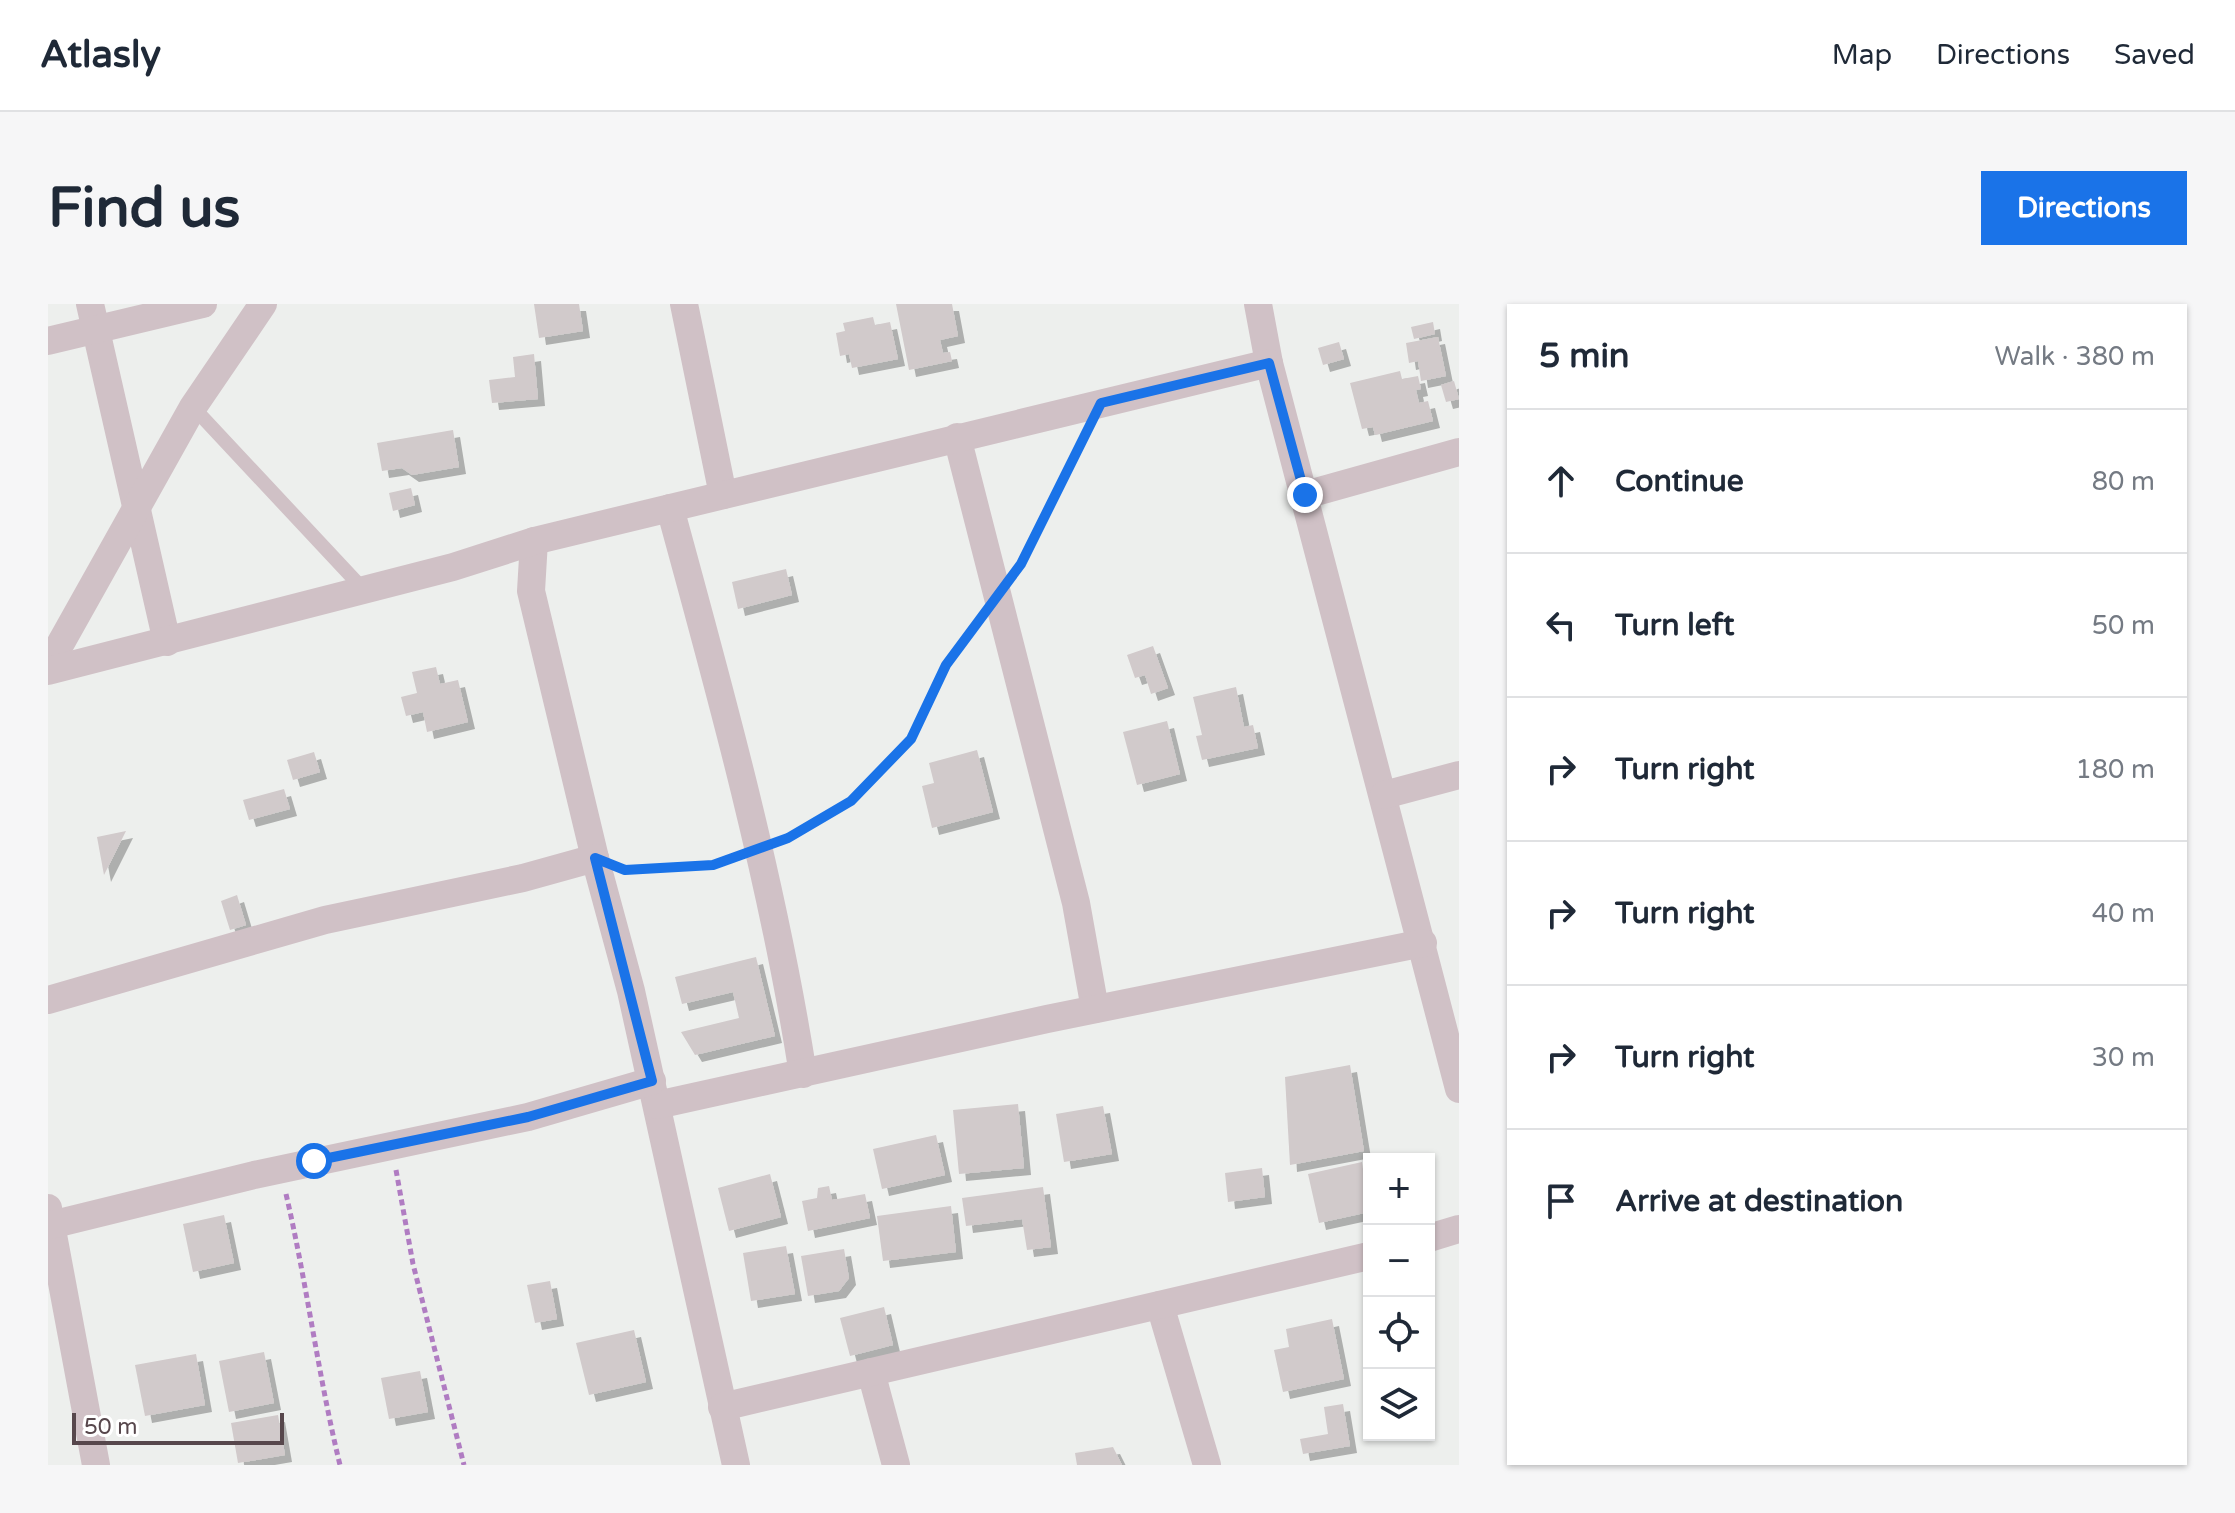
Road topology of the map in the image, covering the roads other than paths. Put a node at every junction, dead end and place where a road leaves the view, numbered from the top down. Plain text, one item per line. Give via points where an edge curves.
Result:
1 (203, 304) edge
2 (263, 304) edge
3 (684, 304) edge
4 (1258, 304) edge
5 (93, 316) edge
6 (48, 341) edge
7 (1269, 363) junction
8 (193, 407) junction
9 (957, 437) junction
10 (1459, 452) edge
11 (723, 495) junction
12 (1305, 495) junction
13 (136, 507) junction
14 (670, 508) junction
15 (534, 541) junction
16 (364, 590) junction
17 (167, 642) junction
18 (48, 668) edge
19 (1459, 775) edge
20 (1384, 795) junction
21 (595, 858) junction
22 (1423, 943) junction
23 (48, 1000) edge
24 (1095, 1009) junction
25 (803, 1074) junction
26 (1459, 1087) edge
27 (654, 1093) junction
28 (50, 1216) edge
29 (1459, 1229) edge
30 (1435, 1236) edge
31 (1363, 1257) edge
32 (1160, 1305) junction
33 (871, 1372) junction
34 (722, 1407) junction
35 (96, 1465) edge
36 (736, 1465) edge
37 (896, 1465) edge
38 (1207, 1465) edge

1 - 5 street
2 - 8 street
3 - 11 street
4 - 7 street
5 - 6 street
5 - 13 street
7 - 9 street
7 - 12 street
8 - 13 street
8 - 16 lane
9 - 11 street
9 - 24 street via 1076,903
10 - 12 street
11 - 14 street
12 - 20 street
13 - 17 street
13 - 18 street
14 - 15 street
14 - 25 street via 757,851
15 - 16 street
15 - 21 street via 531,591
16 - 17 street
17 - 18 street
19 - 20 street
20 - 22 street
21 - 23 street via 325,920
21 - 27 street
22 - 24 street
22 - 26 street
24 - 25 street
25 - 27 street
27 - 28 street
27 - 34 street
28 - 35 street
29 - 30 street
31 - 32 street
32 - 33 street
32 - 38 street
33 - 34 street
33 - 37 street
34 - 36 street

